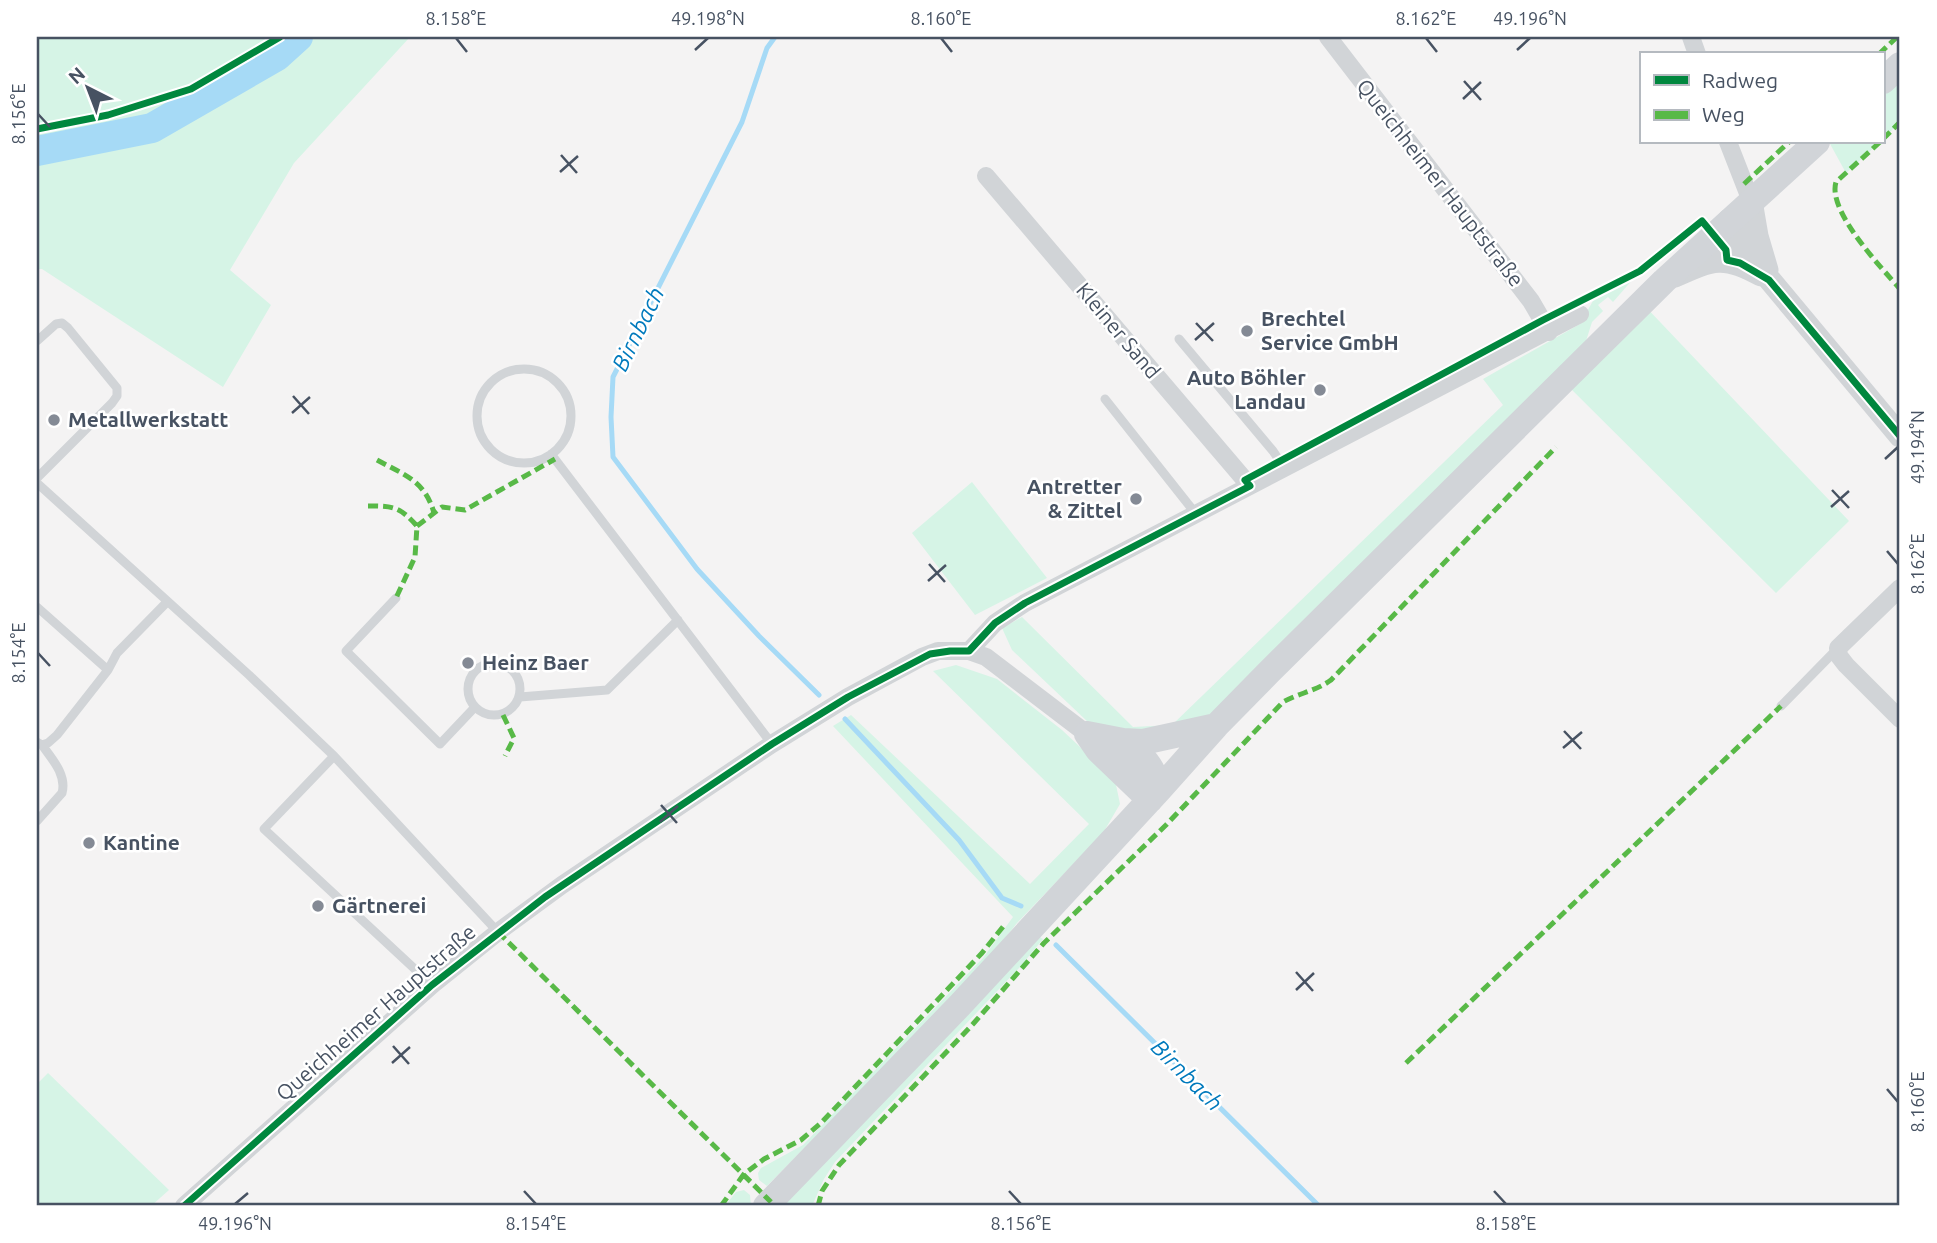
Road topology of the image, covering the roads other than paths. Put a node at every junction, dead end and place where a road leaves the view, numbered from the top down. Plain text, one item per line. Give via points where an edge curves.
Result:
1 (1328, 37) edge
2 (1900, 65) edge
3 (1884, 80) edge
4 (1729, 144) edge
5 (1815, 144) edge
6 (986, 176) dead end
7 (1751, 201) junction
8 (1729, 220) junction
9 (1769, 279) junction
10 (1664, 281) junction
11 (1580, 314) dead end
12 (1549, 332) junction
13 (1179, 339) dead end
14 (37, 341) edge
15 (1105, 399) dead end
16 (1900, 436) edge
17 (551, 454) junction
18 (1284, 469) junction
19 (37, 478) edge
20 (37, 483) edge
21 (1250, 486) junction
22 (1196, 514) junction
23 (1900, 588) edge
24 (396, 598) dead end
25 (167, 602) junction
26 (37, 607) edge
27 (678, 620) junction
28 (1838, 648) junction
29 (969, 651) junction
30 (107, 670) junction
31 (520, 697) junction
32 (1781, 706) dead end
33 (475, 707) junction
34 (1900, 719) edge
35 (1216, 726) junction
36 (1087, 734) junction
37 (1123, 741) junction
38 (39, 743) edge
39 (772, 744) junction
40 (334, 756) junction
41 (1155, 795) junction
42 (37, 821) edge
43 (498, 932) junction
44 (432, 985) junction
45 (771, 1205) edge
46 (184, 1206) edge

1 - 12 street, Queichheimer Hauptstraße via 1531,302
2 - 3 main road
4 - 7 street
5 - 7 main road
6 - 21 street, Kleiner Sand
7 - 8 main road
7 - 9 street
8 - 9 street via 1739,243
8 - 10 main road
9 - 10 street via 1727,260 1702,264
9 - 16 street
10 - 35 main road
11 - 12 street
12 - 18 street
13 - 18 lane
14 - 19 lane via 62,323 117,388 112,403
15 - 22 lane
17 - 17 lane via 565,437 571,415 560,386 531,369 502,374 478,403 479,430 485,444 509,461 538,461
17 - 27 lane
18 - 21 street
20 - 25 lane, Queichheimer Hauptstraße
21 - 22 street
22 - 29 street via 1025,603 995,623
23 - 28 street
24 - 33 lane via 346,651 440,744
25 - 30 lane via 117,653
25 - 40 lane, Queichheimer Hauptstraße
26 - 30 lane
27 - 31 lane via 607,690
27 - 39 lane
28 - 32 lane
28 - 34 street via 1846,665
29 - 36 street, Queichheimer Hauptstraße via 993,660
29 - 39 street, Queichheimer Hauptstraße via 938,651 922,657
30 - 38 lane via 57,735 48,743
31 - 33 lane via 503,715 486,715
31 - 33 lane via 514,671 489,663 469,680 469,697
35 - 37 main road via 1158,740
35 - 41 main road
36 - 37 main road
36 - 41 main road via 1098,750
37 - 41 main road via 1154,771
38 - 42 lane via 60,771 64,787
39 - 43 street, Queichheimer Hauptstraße
40 - 43 lane, Queichheimer Hauptstraße
40 - 44 lane via 264,829
41 - 45 main road
43 - 44 street, Queichheimer Hauptstraße
44 - 46 street, Queichheimer Hauptstraße

